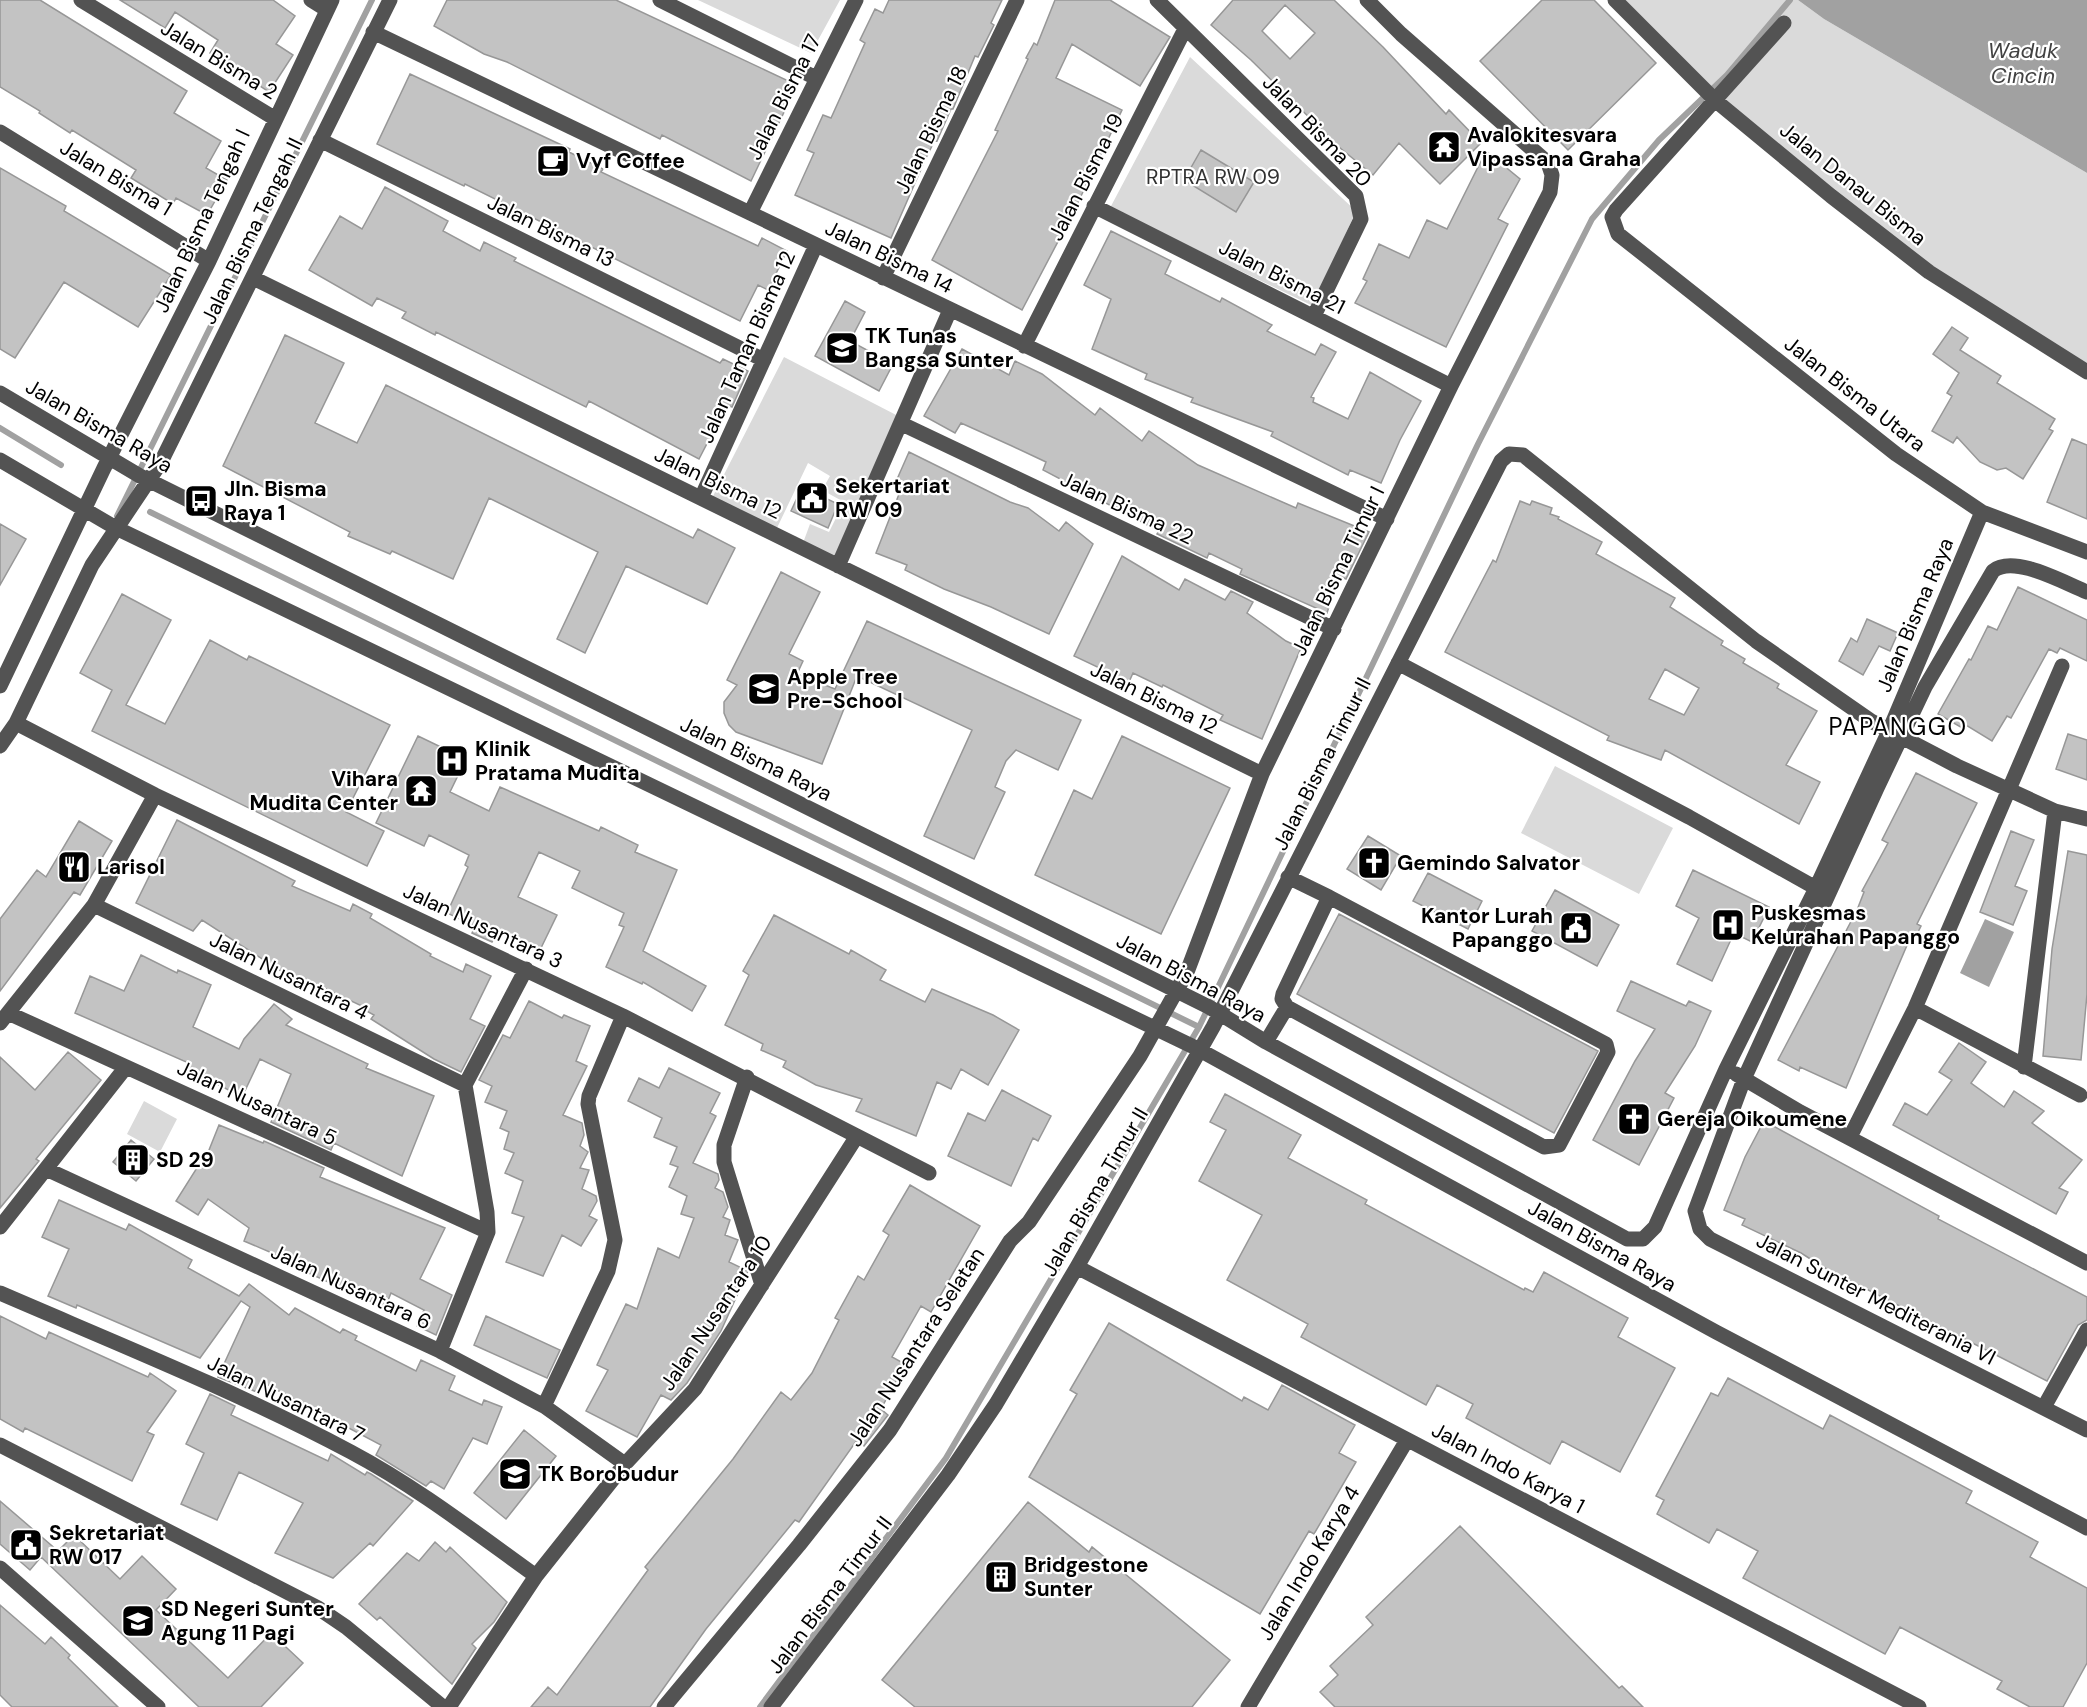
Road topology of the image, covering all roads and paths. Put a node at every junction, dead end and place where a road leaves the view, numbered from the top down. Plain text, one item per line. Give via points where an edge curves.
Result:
1 (81, 0) edge
2 (311, 0) edge
3 (390, 0) edge
4 (660, 0) edge
5 (856, 0) edge
6 (1017, 0) edge
7 (1157, 0) edge
8 (1367, 0) edge
9 (1615, 0) edge
10 (329, 5) edge
11 (1784, 23) dead end
12 (1185, 28) junction
13 (373, 32) junction
14 (816, 78) junction
15 (1714, 98) junction
16 (274, 118) junction
17 (0, 132) edge
18 (320, 140) junction
19 (1094, 206) junction
20 (750, 213) junction
21 (816, 245) junction
22 (209, 261) junction
23 (253, 278) junction
24 (883, 278) junction
25 (950, 310) junction
26 (1314, 316) junction
27 (1024, 346) junction
28 (764, 360) junction
29 (2087, 372) edge
30 (1451, 386) junction
31 (0, 393) edge
32 (902, 424) junction
33 (0, 460) edge
34 (114, 462) junction
35 (144, 478) junction
36 (701, 498) junction
37 (1982, 512) junction
38 (87, 513) junction
39 (1387, 519) junction
40 (114, 527) junction
41 (2087, 552) edge
42 (838, 566) junction
43 (2087, 592) edge
44 (1334, 629) junction
45 (1398, 663) junction
46 (2062, 666) dead end
47 (0, 686) edge
48 (16, 723) junction
49 (1895, 734) junction
50 (0, 746) edge
51 (1262, 774) junction
52 (2008, 790) junction
53 (155, 795) junction
54 (2055, 811) junction
55 (2087, 819) edge
56 (1288, 877) junction
57 (1816, 888) junction
58 (1329, 897) junction
59 (94, 905) junction
60 (526, 969) junction
61 (1178, 996) junction
62 (1287, 1007) junction
63 (1916, 1008) junction
64 (1214, 1011) junction
65 (623, 1016) junction
66 (4, 1018) edge
67 (1160, 1028) junction
68 (1266, 1042) junction
69 (1197, 1049) junction
70 (126, 1067) junction
71 (2024, 1067) junction
72 (1726, 1069) junction
73 (747, 1077) junction
74 (1744, 1079) junction
75 (465, 1085) junction
76 (2080, 1095) dead end
77 (857, 1136) junction
78 (1850, 1137) junction
79 (46, 1169) junction
80 (929, 1173) dead end
81 (0, 1227) edge
82 (488, 1232) junction
83 (2087, 1263) edge
84 (1077, 1267) junction
85 (762, 1285) junction
86 (0, 1293) edge
87 (2087, 1330) edge
88 (440, 1351) junction
89 (544, 1406) junction
90 (2044, 1407) junction
91 (2087, 1430) edge
92 (1407, 1440) junction
93 (0, 1445) edge
94 (625, 1464) junction
95 (2087, 1528) edge
96 (0, 1568) edge
97 (536, 1576) junction
98 (778, 1704) edge
99 (158, 1707) edge
100 (443, 1707) edge
101 (449, 1707) edge
102 (664, 1707) edge
103 (1248, 1707) edge
104 (1918, 1707) edge

1 - 16 street, Jalan Bisma 2
2 - 10 street
3 - 13 street, Jalan Bisma Tengah II
4 - 14 street
5 - 14 street, Jalan Bisma 17
6 - 24 street, Jalan Bisma 18
7 - 12 street, Jalan Bisma 20
8 - 30 street, Jalan Bisma Timur I via 1538,153 1548,163 1552,175 1550,192
9 - 15 street, Jalan Danau Bisma
10 - 16 street, Jalan Bisma Tengah I
11 - 15 street
12 - 19 street, Jalan Bisma 19
12 - 26 street, Jalan Bisma 20 via 1356,196 1361,219
13 - 18 street, Jalan Bisma Tengah II
13 - 20 street, Jalan Bisma 14
14 - 20 street, Jalan Bisma 17
15 - 29 street, Jalan Danau Bisma via 1929,272
15 - 37 street, Jalan Bisma Utara via 1616,210 1612,222 1618,234 1896,454
16 - 22 street, Jalan Bisma Tengah I
17 - 22 street, Jalan Bisma 1
18 - 23 street, Jalan Bisma Tengah II
18 - 28 street, Jalan Bisma 13
19 - 26 street, Jalan Bisma 21
19 - 27 street, Jalan Bisma 19
20 - 21 street, Jalan Bisma 14
21 - 24 street, Jalan Bisma 14
21 - 28 street, Jalan Taman Bisma 12
22 - 34 street, Jalan Bisma Tengah I
23 - 35 street, Jalan Bisma Tengah II via 161,462
23 - 36 street, Jalan Bisma 12
24 - 25 street, Jalan Bisma 14
25 - 27 street, Jalan Bisma 14
25 - 32 street
26 - 30 street, Jalan Bisma 21
27 - 39 street, Jalan Bisma 14
28 - 36 street, Jalan Taman Bisma 12
30 - 39 street, Jalan Bisma Timur I
31 - 34 street, Jalan Bisma Raya
32 - 42 street
32 - 44 street, Jalan Bisma 22
33 - 38 street, Jalan Bisma Raya
34 - 35 street, Jalan Bisma Raya
34 - 38 street, Jalan Bisma Tengah I
35 - 40 street, Jalan Bisma Tengah II
35 - 61 street, Jalan Bisma Raya
36 - 42 street, Jalan Bisma 12
37 - 41 street, Jalan Bisma Utara
37 - 49 street, Jalan Bisma Raya
38 - 40 street, Jalan Bisma Raya
38 - 47 street, Jalan Bisma Tengah I
39 - 44 street, Jalan Bisma Timur I
40 - 48 street, Jalan Bisma Tengah II
40 - 67 street, Jalan Bisma Raya
42 - 51 street, Jalan Bisma 12
43 - 49 street via 2020,565 2001,565 1989,576
44 - 51 street, Jalan Bisma Timur I
45 - 49 street, Jalan Bisma Timur II via 1501,460 1518,452 1756,641
45 - 56 street, Jalan Bisma Timur II
45 - 57 street, Jalan Bisma Timur II
46 - 52 street
48 - 50 street, Jalan Bisma Tengah II
48 - 53 street, Jalan Nusantara 3
49 - 52 street
49 - 57 street, Jalan Bisma Raya
49 - 74 street
51 - 61 street, Jalan Bisma Timur I
52 - 54 street
52 - 63 street
53 - 59 street
53 - 60 street, Jalan Nusantara 3
54 - 55 street
54 - 71 street
56 - 58 street
56 - 64 street, Jalan Bisma Timur II
57 - 72 street, Jalan Bisma Raya
58 - 62 street via 1283,994
58 - 62 street via 1604,1042 1608,1052 1565,1138 1559,1145 1544,1148
59 - 66 street
59 - 75 street, Jalan Nusantara 4
60 - 65 street, Jalan Nusantara 3
60 - 75 street
61 - 64 street, Jalan Bisma Raya
61 - 67 street, Jalan Nusantara Selatan
62 - 68 street
63 - 71 street
63 - 78 street
64 - 68 street, Jalan Bisma Raya
64 - 69 street, Jalan Bisma Timur II
65 - 73 street, Jalan Nusantara 3
65 - 89 street via 588,1104 615,1251
66 - 70 street, Jalan Nusantara 5
67 - 69 street, Jalan Bisma Raya
67 - 102 street, Jalan Nusantara Selatan via 1029,1222 1010,1241 890,1430
68 - 72 street, Jalan Bisma Raya via 1627,1239 1643,1239 1655,1227
69 - 84 street, Jalan Bisma Timur II
69 - 95 street, Jalan Bisma Raya via 1716,1332
70 - 79 street
70 - 82 street, Jalan Nusantara 5
71 - 76 street
72 - 74 street
73 - 77 street, Jalan Nusantara 3
73 - 85 street via 724,1145 724,1162
74 - 78 street
74 - 90 street, Jalan Sunter Mediterania VI via 1696,1204 1700,1229 1710,1239
75 - 82 street
77 - 80 street, Jalan Nusantara 3
77 - 85 street, Jalan Nusantara 10
78 - 83 street
79 - 81 street
79 - 88 street, Jalan Nusantara 6
82 - 88 street
84 - 92 street, Jalan Indo Karya 1
84 - 98 street, Jalan Bisma Timur II via 996,1404 948,1475
85 - 94 street, Jalan Nusantara 10 via 695,1389
86 - 97 street, Jalan Nusantara 7 via 203,1381 351,1452 413,1489
87 - 90 street
88 - 89 street, Jalan Nusantara 6
89 - 94 street, Jalan Nusantara 6
90 - 91 street, Jalan Sunter Mediterania VI
92 - 103 street, Jalan Indo Karya 4
92 - 104 street, Jalan Indo Karya 1
93 - 100 street via 318,1608
94 - 97 street, Jalan Nusantara 10
96 - 99 street
97 - 101 street, Jalan Nusantara 10

